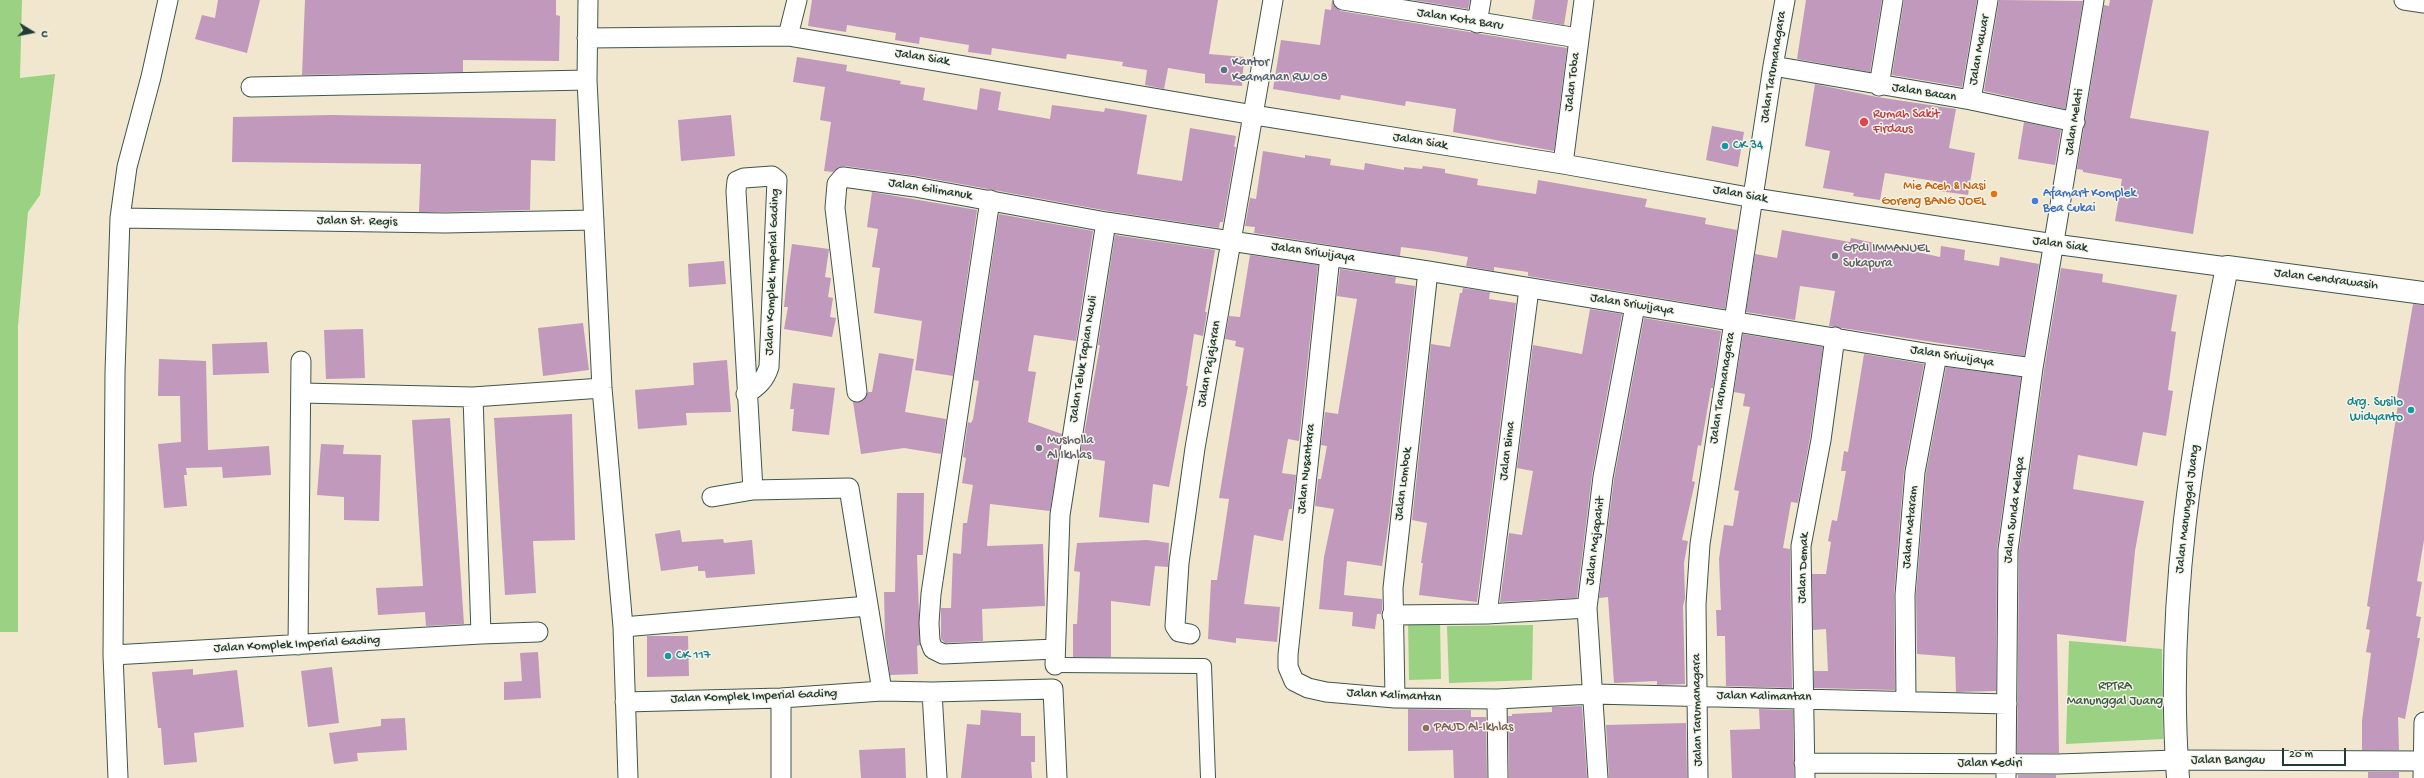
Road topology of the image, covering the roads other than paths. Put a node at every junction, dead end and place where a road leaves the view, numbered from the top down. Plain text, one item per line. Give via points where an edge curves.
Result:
1 (168, 0) edge
2 (588, 0) edge
3 (797, 0) edge
4 (1273, 0) edge
5 (1343, 0) edge
6 (1481, 0) edge
7 (1584, 0) edge
8 (1785, 0) edge
9 (1893, 0) edge
10 (1988, 0) edge
11 (2094, 0) edge
12 (2404, 0) edge
13 (2424, 3) edge
14 (1385, 4) edge
15 (1477, 23) junction
16 (788, 36) junction
17 (587, 38) junction
18 (1578, 38) junction
19 (1772, 66) junction
20 (588, 80) junction
21 (1879, 86) junction
22 (251, 87) dead end
23 (1971, 100) junction
24 (1254, 116) junction
25 (2075, 122) junction
26 (1563, 164) junction
27 (1754, 198) junction
28 (990, 200) junction
29 (120, 218) junction
30 (594, 220) junction
31 (1106, 222) junction
32 (1232, 241) junction
33 (2054, 244) junction
34 (1330, 256) junction
35 (2227, 267) junction
36 (1428, 271) junction
37 (1529, 289) junction
38 (2424, 293) edge
39 (1635, 306) junction
40 (1734, 321) junction
41 (1835, 337) junction
42 (1937, 355) junction
43 (301, 361) dead end
44 (2033, 368) junction
45 (602, 388) junction
46 (302, 392) junction
47 (857, 392) dead end
48 (746, 394) junction
49 (474, 398) junction
50 (754, 490) junction
51 (712, 497) dead end
52 (868, 606) junction
53 (1587, 608) junction
54 (1486, 614) junction
55 (1392, 615) junction
56 (623, 627) junction
57 (538, 632) dead end
58 (481, 634) junction
59 (1190, 634) dead end
60 (298, 644) junction
61 (113, 656) junction
62 (1055, 657) junction
63 (1294, 681) joint
64 (882, 691) junction
65 (932, 692) junction
66 (1593, 694) junction
67 (1699, 696) junction
68 (1805, 697) junction
69 (781, 698) junction
70 (1395, 698) junction
71 (1497, 699) junction
72 (1906, 700) junction
73 (625, 702) junction
74 (2007, 704) junction
75 (2424, 722) edge
76 (2423, 767) edge
77 (2177, 769) edge
78 (1804, 770) edge
79 (1908, 771) edge
80 (2006, 771) edge
81 (118, 778) edge
82 (628, 778) edge
83 (781, 778) edge
84 (937, 778) edge
85 (1057, 778) edge
86 (1208, 778) edge
87 (1498, 778) edge
88 (1598, 778) edge
89 (1698, 778) edge

1 - 29 street via 127,167
2 - 17 street
3 - 16 street
4 - 24 street
5 - 14 street, Jalan Kota Baru
6 - 15 street
7 - 18 street, Jalan Toba
8 - 19 street, Jalan Tarumanagara
9 - 21 street
10 - 23 street, Jalan Mawar
11 - 25 street, Jalan Melati
12 - 13 street
14 - 15 street, Jalan Kota Baru
15 - 18 street, Jalan Kota Baru
16 - 17 street, Jalan Siak
16 - 24 street, Jalan Siak
17 - 20 street
18 - 26 street, Jalan Toba
19 - 21 street, Jalan Bacan
19 - 27 street, Jalan Tarumanagara
20 - 22 street
20 - 30 street
21 - 23 street, Jalan Bacan
23 - 25 street, Jalan Bacan
24 - 26 street, Jalan Siak
24 - 32 street, Jalan Pajajaran
25 - 33 street, Jalan Melati
26 - 27 street, Jalan Siak
27 - 33 street, Jalan Siak
27 - 40 street, Jalan Tarumanagara
28 - 31 street, Jalan Gilimanuk
28 - 47 street, Jalan Gilimanuk via 843,177 837,184 835,208
28 - 62 street via 931,594 930,640 933,649 943,654
29 - 30 street, Jalan St. Regis via 467,224
29 - 61 street via 115,372
30 - 45 street
31 - 32 street, Jalan Gilimanuk
31 - 62 street, Jalan Teluk Tapian Nauli via 1060,514
32 - 34 street, Jalan Sriwijaya
32 - 59 street, Jalan Pajajaran via 1195,448 1179,563 1175,626 1180,632
33 - 35 street, Jalan Siak
33 - 44 street, Jalan Sunda Kelapa
34 - 36 street, Jalan Sriwijaya
34 - 63 street, Jalan Nusantara via 1288,655 1288,667
35 - 38 street, Jalan Cendrawasih
35 - 77 street, Jalan Manunggal Juang via 2208,360 2182,533 2173,666
36 - 37 street, Jalan Sriwijaya
36 - 55 street, Jalan Lombok via 1397,542
37 - 39 street, Jalan Sriwijaya
37 - 54 street, Jalan Bima
39 - 40 street, Jalan Sriwijaya
39 - 53 street, Jalan Majapahit via 1603,477
40 - 41 street, Jalan Sriwijaya
40 - 67 street, Jalan Tarumanagara via 1700,544 1696,604
41 - 42 street, Jalan Sriwijaya
41 - 68 street, Jalan Demak via 1821,440 1802,546
42 - 44 street, Jalan Sriwijaya
42 - 72 street, Jalan Mataram via 1915,472 1906,595
43 - 46 street
44 - 74 street, Jalan Sunda Kelapa via 2008,550
45 - 49 street
45 - 56 street
46 - 49 street
46 - 60 street
48 - 48 street, Jalan Komplek Imperial Gading via 737,181 772,176 777,180 769,367 759,385
48 - 50 street, Jalan Komplek Imperial Gading
49 - 58 street
50 - 51 street
50 - 52 street via 849,488
52 - 56 street
52 - 64 street
53 - 54 street
53 - 66 street, Jalan Majapahit
54 - 55 street
55 - 70 street, Jalan Lombok
56 - 73 street
57 - 58 street, Jalan Komplek Imperial Gading
58 - 60 street, Jalan Komplek Imperial Gading
60 - 61 street, Jalan Komplek Imperial Gading
61 - 81 street
62 - 86 street via 1204,666
63 - 70 street, Jalan Kalimantan via 1308,688 1326,692
64 - 65 street, Jalan Komplek Imperial Gading
64 - 69 street, Jalan Komplek Imperial Gading
65 - 84 street
65 - 85 street, Jalan Komplek Imperial Gading via 1053,689
66 - 67 street, Jalan Kalimantan
66 - 71 street, Jalan Kalimantan
66 - 88 street, Jalan Majapahit
67 - 68 street, Jalan Kalimantan
67 - 89 street, Jalan Tarumanagara
68 - 72 street, Jalan Kalimantan
68 - 78 street, Jalan Demak
69 - 73 street, Jalan Komplek Imperial Gading
69 - 83 street
70 - 71 street, Jalan Kalimantan
71 - 87 street
72 - 74 street, Jalan Kalimantan
73 - 82 street
74 - 80 street, Jalan Sunda Kelapa
75 - 76 street
76 - 77 street, Jalan Bangau
77 - 80 street, Jalan Kediri via 2058,764
78 - 79 street, Jalan Kediri
79 - 80 street, Jalan Kediri

